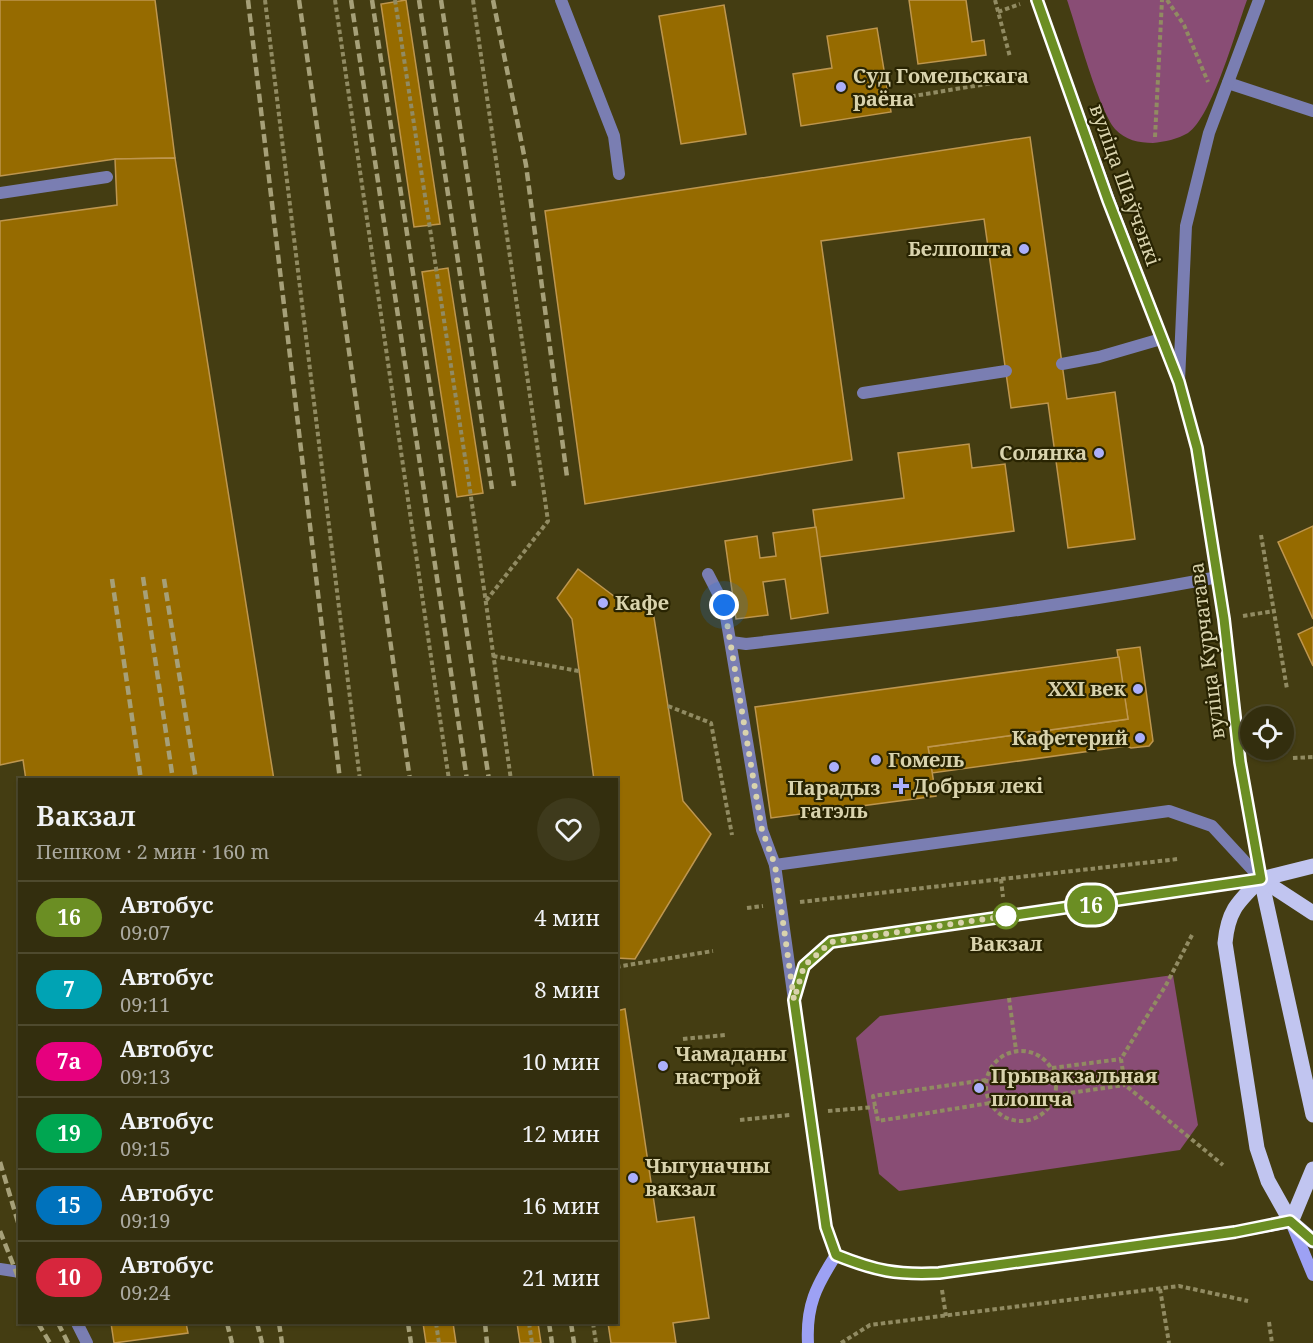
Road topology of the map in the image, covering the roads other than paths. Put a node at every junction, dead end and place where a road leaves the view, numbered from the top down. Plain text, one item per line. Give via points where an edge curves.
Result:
1 (561, 0) edge
2 (1037, 0) edge
3 (1259, 0) edge
4 (1228, 83) junction
5 (1313, 111) edge
6 (619, 174) dead end
7 (107, 177) dead end
8 (0, 193) edge
9 (1161, 339) junction
10 (1062, 364) dead end
11 (1005, 371) dead end
12 (1179, 382) junction
13 (863, 393) dead end
14 (708, 574) dead end
15 (1218, 577) junction
16 (731, 642) junction
17 (775, 865) junction
18 (1313, 866) edge
19 (1261, 879) junction
20 (1313, 913) edge
21 (794, 1000) junction
22 (1313, 1115) edge
23 (1313, 1169) edge
24 (1290, 1221) junction
25 (1313, 1241) edge
26 (836, 1255) junction
27 (0, 1269) edge
28 (18, 1272) edge
29 (1313, 1275) edge
30 (78, 1324) edge
31 (87, 1343) edge
32 (808, 1343) edge

1 - 6 street via 614,136
2 - 9 main road, вуліца Шаўчэнкі
3 - 4 street, вуліца Курчатава
4 - 5 street
4 - 12 street, вуліца Курчатава via 1209,133 1186,226
7 - 8 street
9 - 10 street
9 - 12 main road, вуліца Шаўчэнкі
11 - 13 street
12 - 15 main road, вуліца Курчатава via 1197,448
14 - 16 street via 724,605
15 - 16 street via 841,633 746,644
15 - 19 main road, вуліца Курчатава via 1240,762
16 - 17 street via 762,830
17 - 19 street via 1169,812 1212,826
17 - 21 street
18 - 19 main road
19 - 20 main road
19 - 21 main road via 831,942 804,966
19 - 22 main road
19 - 24 main road via 1236,904 1227,921 1225,943 1257,1148 1268,1181
21 - 26 main road via 826,1227
23 - 24 main road
24 - 25 main road
24 - 26 main road via 939,1273 901,1275
24 - 29 main road
26 - 32 main road via 817,1284 806,1318
27 - 28 street
30 - 31 street

